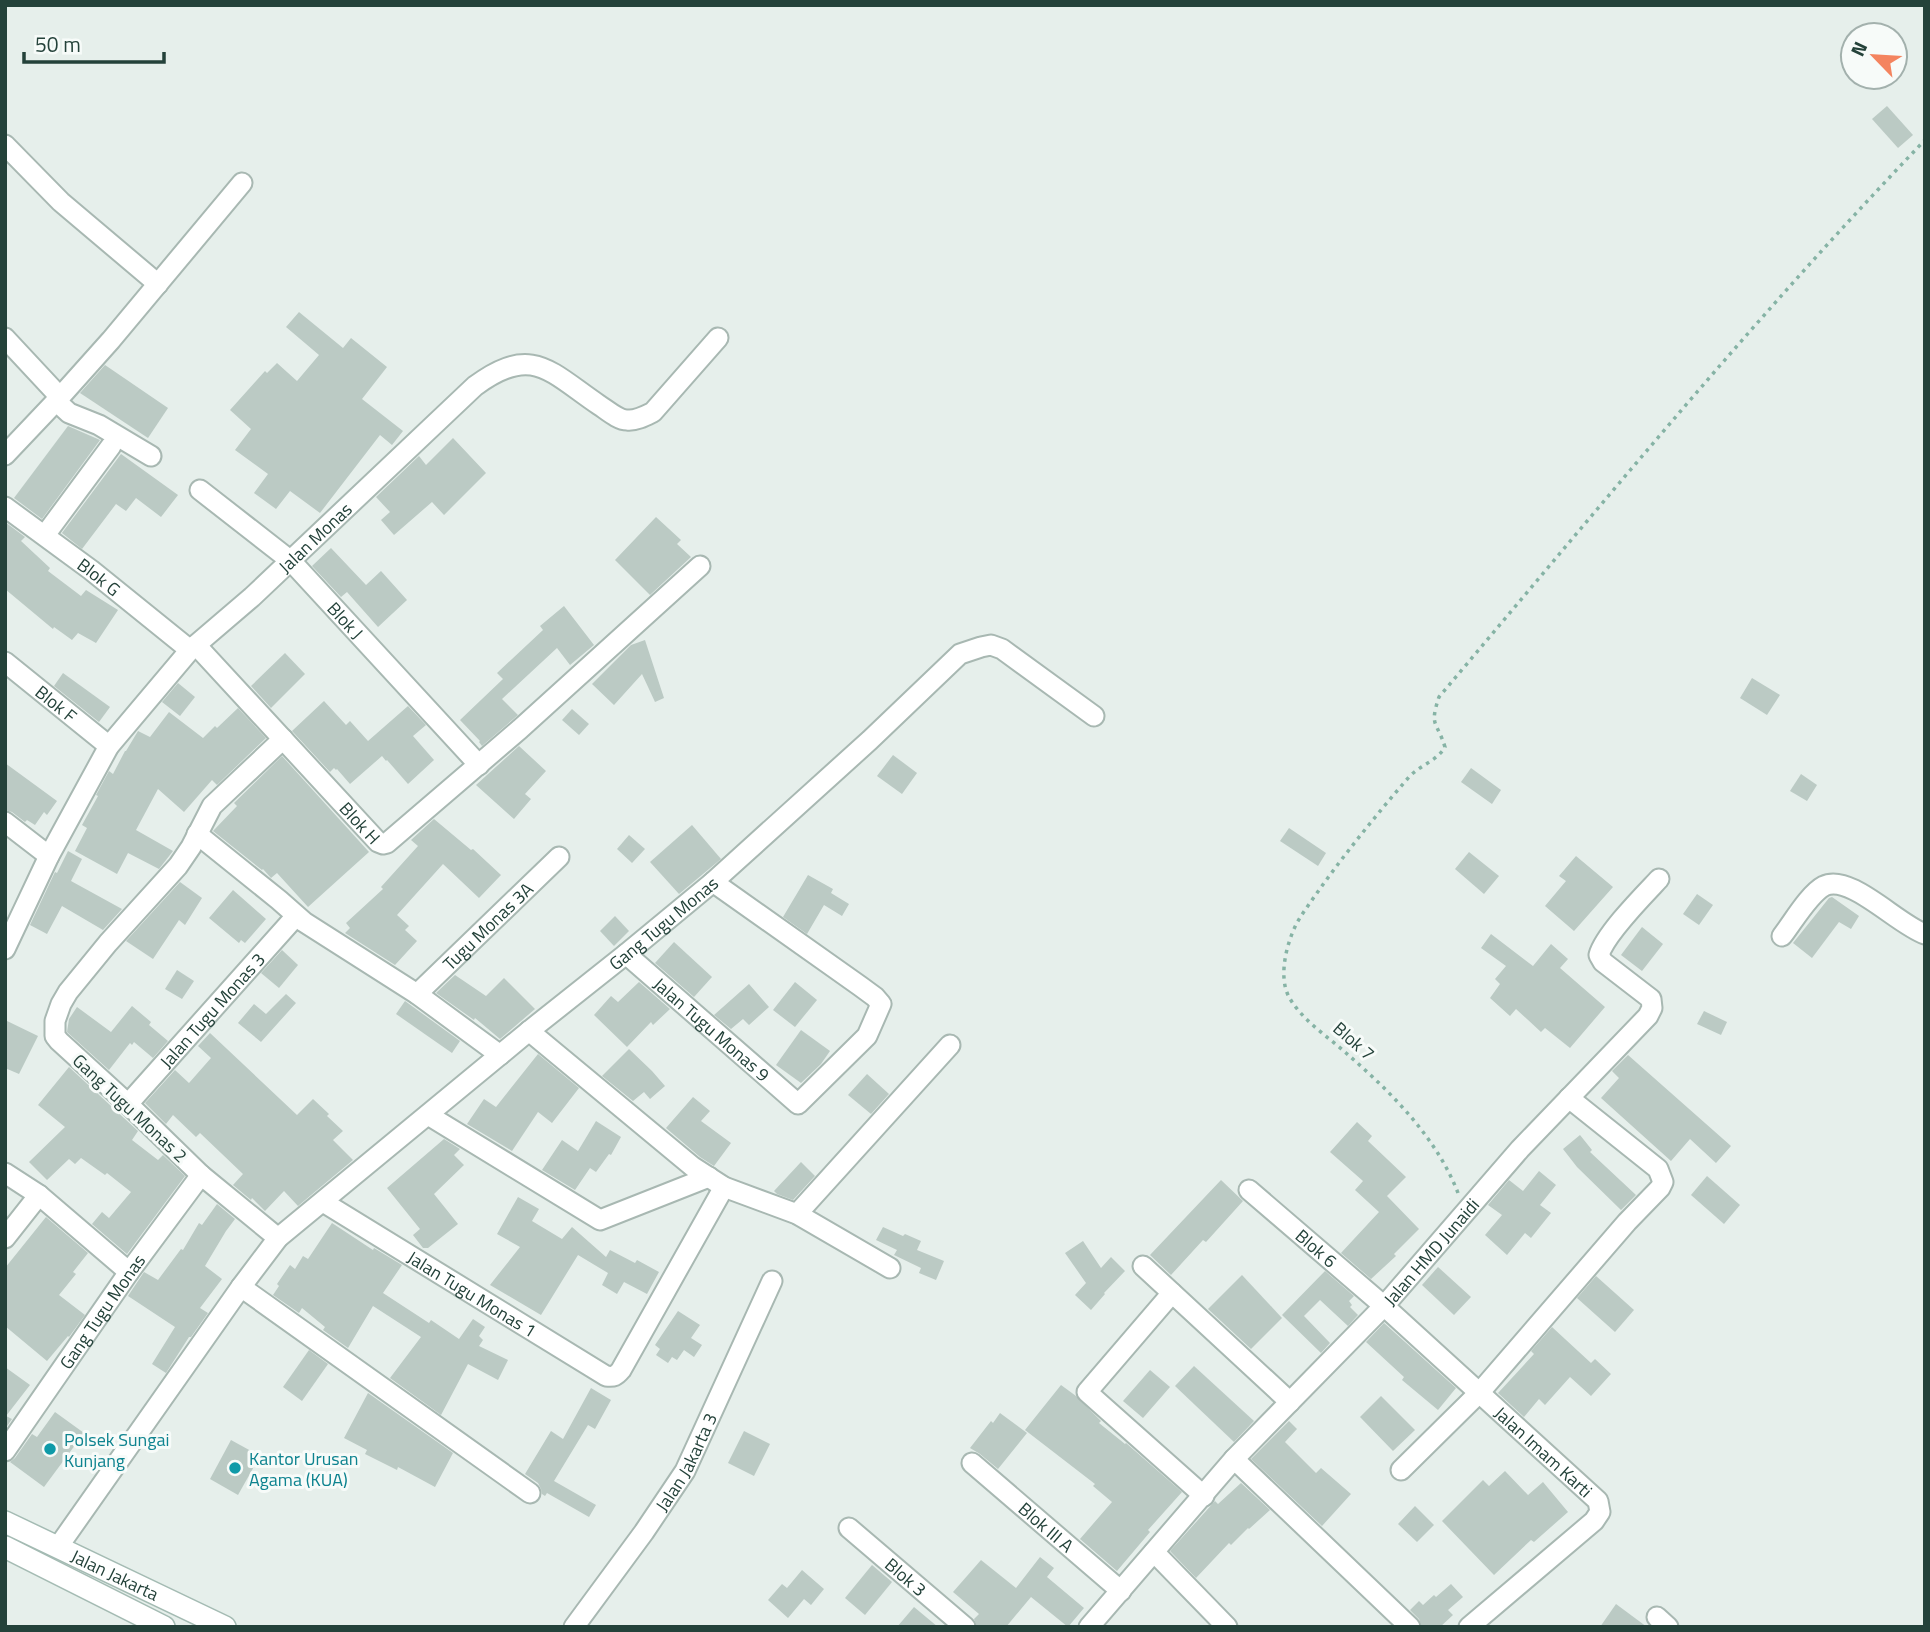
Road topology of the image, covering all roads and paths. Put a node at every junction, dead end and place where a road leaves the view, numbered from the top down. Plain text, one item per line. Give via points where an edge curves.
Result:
1 (1925, 140) edge
2 (5, 145) edge
3 (242, 183) dead end
4 (158, 284) junction
5 (5, 338) edge
6 (718, 338) dead end
7 (58, 399) junction
8 (111, 446) dead end
9 (5, 455) edge
10 (150, 456) dead end
11 (200, 490) dead end
12 (5, 507) edge
13 (44, 535) junction
14 (291, 561) junction
15 (700, 566) dead end
16 (193, 647) junction
17 (5, 663) edge
18 (1094, 716) dead end
19 (283, 739) junction
20 (109, 746) junction
21 (479, 765) junction
22 (5, 822) edge
23 (197, 834) junction
24 (49, 856) junction
25 (559, 858) dead end
26 (1659, 879) dead end
27 (713, 882) junction
28 (296, 916) junction
29 (1925, 934) edge
30 (1782, 936) dead end
31 (5, 949) edge
32 (626, 954) junction
33 (416, 994) junction
34 (529, 1031) junction
35 (950, 1045) dead end
36 (500, 1055) junction
37 (1569, 1098) junction
38 (128, 1104) junction
39 (428, 1115) junction
40 (5, 1173) edge
41 (201, 1175) junction
42 (716, 1182) junction
43 (1249, 1190) dead end
44 (39, 1195) junction
45 (323, 1202) junction
46 (1465, 1212) junction
47 (797, 1214) junction
48 (5, 1238) edge
49 (278, 1238) junction
50 (1143, 1266) dead end
51 (890, 1268) dead end
52 (129, 1272) junction
53 (772, 1281) dead end
54 (241, 1287) junction
55 (1172, 1293) junction
56 (1384, 1306) junction
57 (1480, 1392) junction
58 (1290, 1402) junction
59 (5, 1451) edge
60 (1234, 1459) junction
61 (972, 1463) dead end
62 (1402, 1470) dead end
63 (530, 1493) dead end
64 (1204, 1496) junction
65 (5, 1522) edge
66 (849, 1528) dead end
67 (5, 1547) edge
68 (58, 1547) junction
69 (1154, 1552) junction
70 (137, 1585) junction
71 (1121, 1591) junction
72 (125, 1607) junction
73 (164, 1627) edge
74 (225, 1627) edge
75 (574, 1627) edge
76 (965, 1627) edge
77 (1089, 1627) edge
78 (1227, 1627) edge
79 (1409, 1627) edge
80 (1469, 1627) edge

1 - 46 path, Blok 7 via 1729,355 1439,697 1434,724 1444,747 1441,754 1415,771 1376,815 1292,933 1284,985 1290,998 1311,1024 1377,1079 1437,1150
2 - 4 street via 61,202
3 - 4 street
4 - 7 street
5 - 7 street
6 - 14 street, Jalan Monas via 653,412 633,419 610,412 543,367 510,365 491,374
7 - 9 street
7 - 10 street via 69,413
8 - 13 street
11 - 14 street, Blok J
12 - 13 street, Blok G
13 - 16 street, Blok G
14 - 16 street, Jalan Monas
14 - 21 street, Blok J
15 - 21 street
16 - 19 street, Blok G
16 - 20 street, Jalan Monas
17 - 20 street, Blok F
18 - 27 street, Gang Tugu Monas via 1002,649 991,645 960,654
19 - 21 street, Blok H via 383,844
19 - 23 street via 212,806
20 - 24 street, Jalan Monas
22 - 24 street
23 - 28 street
23 - 38 street, Gang Tugu Monas 2 via 178,866 108,943 61,1004 53,1029 59,1041
24 - 31 street, Jalan Monas
25 - 33 street, Tugu Monas 3A
26 - 37 street, Jalan HMD Junaidi via 1600,955 1651,999 1652,1008
27 - 32 street, Gang Tugu Monas
27 - 32 street, Jalan Tugu Monas 9 via 881,1004 867,1036 798,1104
28 - 33 street
28 - 38 street, Jalan Tugu Monas 3
29 - 30 street via 1863,893 1835,884 1815,893
32 - 34 street, Gang Tugu Monas
33 - 36 street
34 - 36 street, Gang Tugu Monas
34 - 42 street
35 - 47 street
36 - 39 street, Gang Tugu Monas
37 - 46 street, Jalan HMD Junaidi
37 - 57 street via 1658,1169 1663,1182
38 - 41 street, Gang Tugu Monas 2
39 - 42 street via 600,1220
39 - 45 street, Gang Tugu Monas
40 - 44 street
41 - 49 street, Gang Tugu Monas 2
41 - 52 street, Gang Tugu Monas
42 - 45 street, Jalan Tugu Monas 1 via 616,1376 606,1376
42 - 47 street
43 - 56 street, Blok 6
44 - 48 street
44 - 52 street
45 - 49 street, Gang Tugu Monas
46 - 56 street, Jalan HMD Junaidi
47 - 51 street
49 - 54 street, Gang Tugu Monas
50 - 55 street
52 - 59 street, Gang Tugu Monas
53 - 75 street, Jalan Jakarta 3 via 685,1471
54 - 63 street
54 - 68 street, Gang Tugu Monas
55 - 58 street
55 - 64 street via 1087,1392
56 - 57 street, Jalan Imam Karti
56 - 58 street, Jalan HMD Junaidi
57 - 62 street
57 - 80 street, Jalan Imam Karti via 1598,1501 1600,1512
58 - 60 street, Jalan HMD Junaidi
60 - 64 street, Jalan HMD Junaidi
60 - 79 street
61 - 71 street, Blok III A
64 - 69 street, Jalan HMD Junaidi
65 - 68 main road, Jalan Jakarta
66 - 76 street, Blok 3
67 - 72 main road, Jalan Jakarta
68 - 70 main road, Jalan Jakarta
69 - 71 street, Jalan HMD Junaidi
69 - 78 street
70 - 72 main road
70 - 74 main road, Jalan Jakarta
71 - 77 street, Jalan HMD Junaidi
72 - 73 main road, Jalan Jakarta

